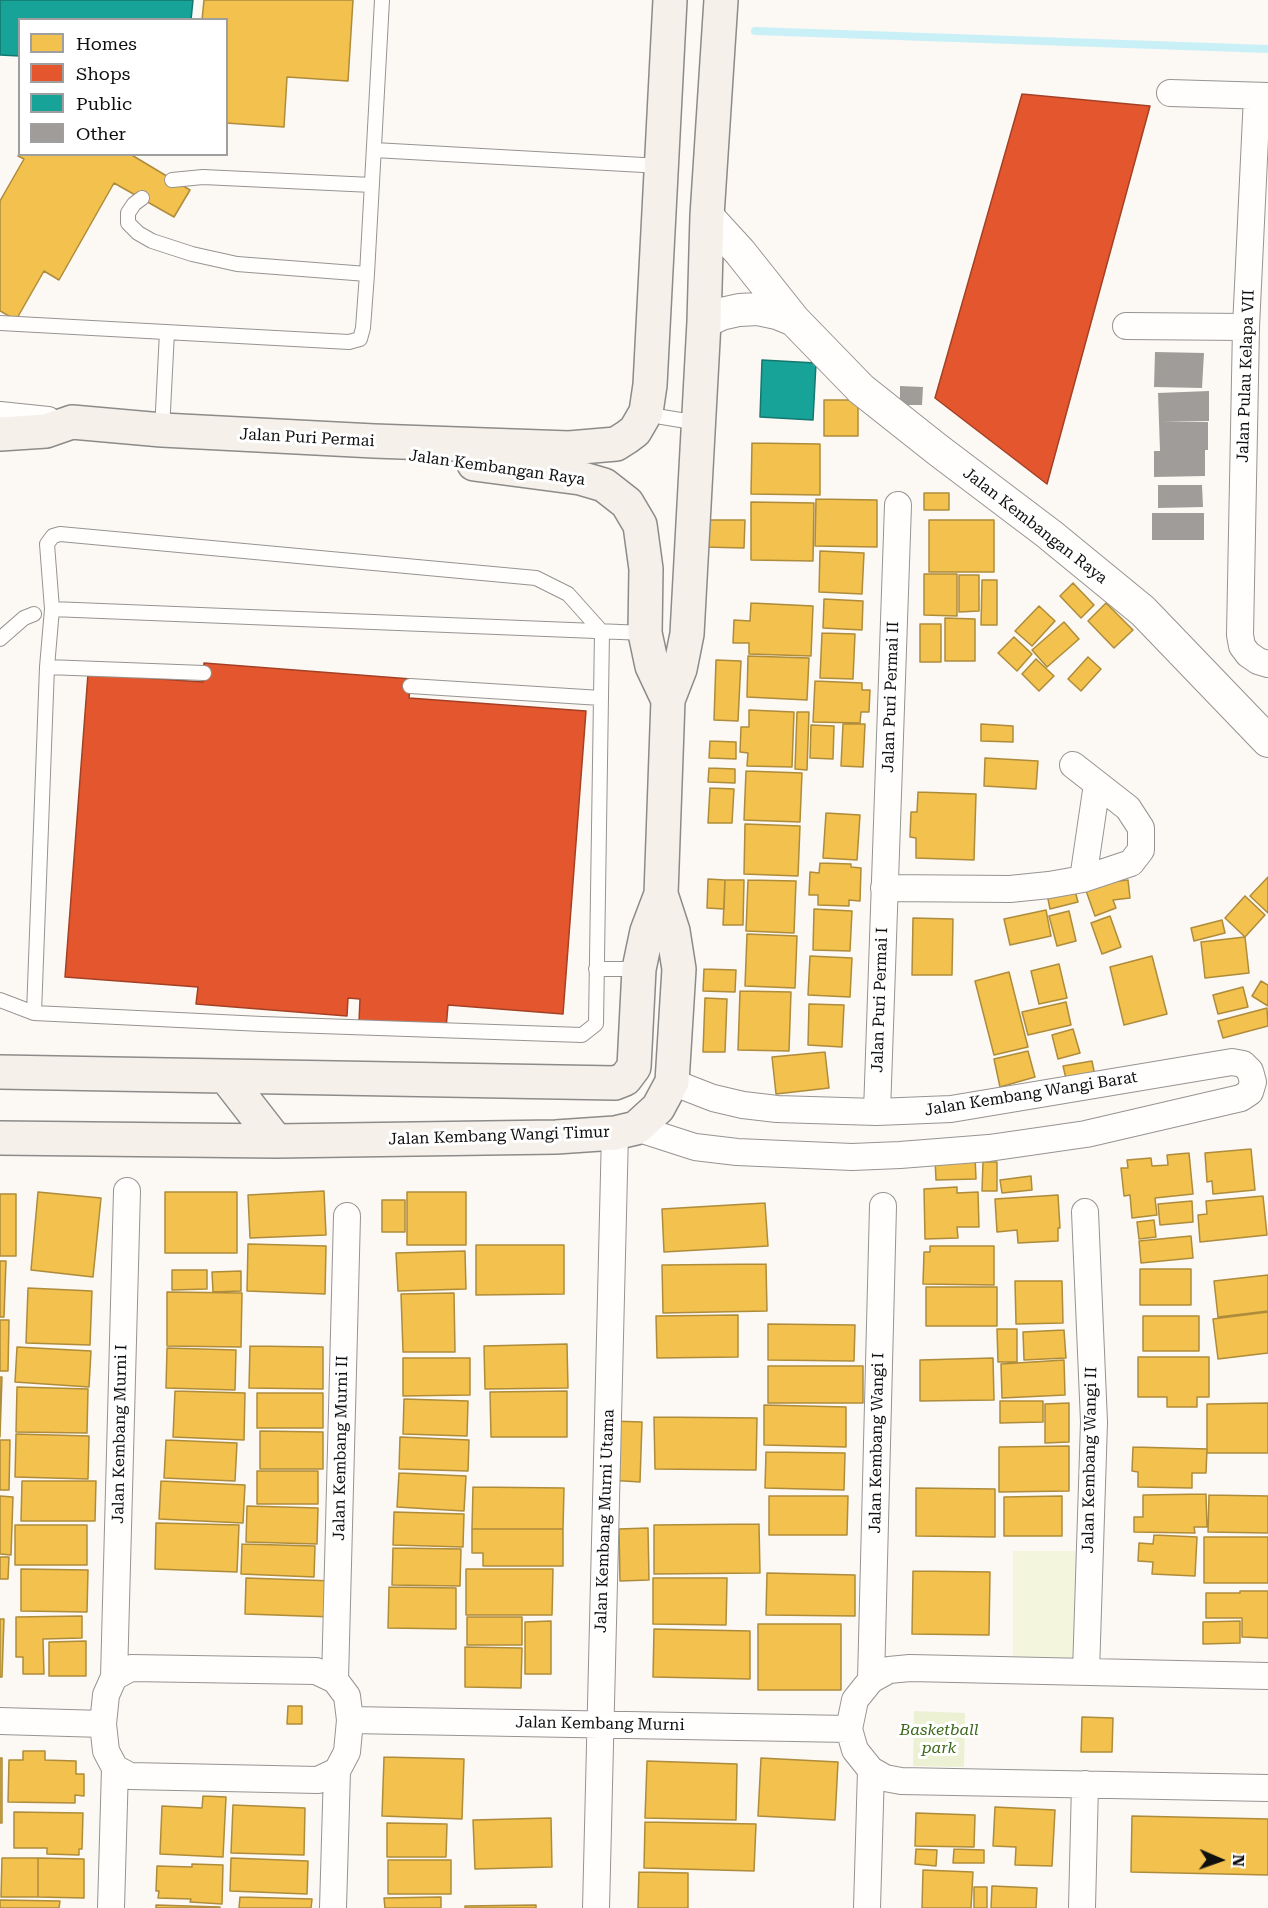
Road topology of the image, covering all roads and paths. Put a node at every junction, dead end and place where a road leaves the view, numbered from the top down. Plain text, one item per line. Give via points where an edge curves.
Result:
1 (382, 0) edge
2 (670, 0) edge
3 (721, 0) edge
4 (1170, 93) dead end
5 (1263, 96) edge
6 (374, 150) junction
7 (646, 165) junction
8 (172, 180) dead end
9 (372, 185) junction
10 (142, 198) dead end
11 (707, 216) junction
12 (367, 274) junction
13 (794, 320) junction
14 (704, 322) junction
15 (0, 323) edge
16 (1126, 326) dead end
17 (1246, 327) junction
18 (167, 332) junction
19 (646, 411) junction
20 (162, 414) junction
21 (0, 415) edge
22 (72, 422) junction
23 (699, 423) junction
24 (0, 434) edge
25 (374, 441) junction
26 (898, 506) dead end
27 (52, 609) junction
28 (34, 614) dead end
29 (602, 632) junction
30 (645, 633) junction
31 (0, 639) edge
32 (1258, 659) edge
33 (47, 667) junction
34 (204, 673) dead end
35 (410, 686) dead end
36 (601, 698) junction
37 (668, 700) junction
38 (1268, 741) edge
39 (1073, 765) dead end
40 (1097, 784) junction
41 (1083, 879) junction
42 (884, 888) junction
43 (661, 894) junction
44 (596, 969) junction
45 (639, 969) junction
46 (0, 1000) edge
47 (34, 1013) junction
48 (0, 1072) edge
49 (227, 1077) junction
50 (672, 1082) junction
51 (1241, 1098) joint
52 (877, 1112) junction
53 (626, 1131) junction
54 (0, 1138) edge
55 (276, 1141) junction
56 (127, 1191) dead end
57 (883, 1206) dead end
58 (1085, 1212) dead end
59 (347, 1216) dead end
60 (1086, 1672) junction
61 (1268, 1676) edge
62 (114, 1677) junction
63 (335, 1680) junction
64 (871, 1680) junction
65 (350, 1720) junction
66 (0, 1721) edge
67 (103, 1724) junction
68 (599, 1725) junction
69 (849, 1729) junction
70 (115, 1768) junction
71 (871, 1770) junction
72 (337, 1771) junction
73 (1085, 1784) junction
74 (1268, 1788) edge
75 (111, 1908) edge
76 (333, 1908) edge
77 (596, 1908) edge
78 (867, 1908) edge
79 (1082, 1908) edge

1 - 6 lane
2 - 7 main road
3 - 11 main road, Jalan Kembangan Raya
4 - 5 street
5 - 17 street, Jalan Pulau Kelapa VII
6 - 7 lane
6 - 9 lane
7 - 19 main road via 650,386
8 - 9 lane via 203,177
9 - 12 lane
10 - 12 lane via 128,213 129,223 152,241 237,264
11 - 13 street, Jalan Kembangan Raya
11 - 14 main road, Jalan Kembangan Raya
12 - 18 lane via 360,339 349,342
13 - 14 street, Jalan Kembangan Raya via 758,309 721,314
13 - 38 street, Jalan Kembangan Raya via 861,389 1143,611
14 - 23 main road, Jalan Kembangan Raya
15 - 18 lane
16 - 17 street
17 - 32 street, Jalan Pulau Kelapa VII via 1240,635 1242,646
18 - 20 lane
19 - 23 lane
19 - 25 main road, Jalan Puri Permai via 635,431 616,444 569,448
20 - 22 main road, Jalan Puri Permai
20 - 25 main road, Jalan Puri Permai
21 - 22 street
22 - 24 main road, Jalan Puri Permai via 46,431
23 - 37 main road, Jalan Kembangan Raya via 687,634
25 - 30 main road, Jalan Kembangan Raya via 403,455 569,476 604,485 627,503 640,525 646,569
26 - 42 street, Jalan Puri Permai II
27 - 29 lane
27 - 29 lane via 47,544 60,534 537,578 568,594
27 - 33 lane
28 - 31 lane
29 - 30 lane
29 - 36 lane
30 - 37 main road, Jalan Kembangan Raya via 652,666
33 - 34 lane
33 - 47 lane
35 - 36 lane
36 - 44 lane
37 - 43 main road, Jalan Kembangan Raya
39 - 40 street
40 - 41 street
40 - 41 street via 1128,808 1141,828 1141,850 1131,863
41 - 42 street via 1010,889
42 - 52 street, Jalan Puri Permai I
43 - 45 main road, Jalan Kembangan Raya via 647,931
43 - 50 main road, Jalan Kembangan Raya via 674,931 679,969
44 - 45 lane
44 - 47 lane via 596,1024 582,1035
45 - 49 main road, Jalan Kembangan Raya via 634,1067 625,1079 615,1083
46 - 47 lane
48 - 49 main road
49 - 55 main road
50 - 52 street, Jalan Kembang Wangi Barat via 743,1105
50 - 53 main road, Jalan Kembangan Raya via 658,1108
51 - 52 street, Jalan Kembang Wangi Barat via 1250,1092 1253,1082 1243,1064 1232,1062 951,1109
51 - 53 street, Jalan Kembang Wangi Timur via 1086,1134 989,1148 900,1155 737,1152
53 - 55 main road, Jalan Kembang Wangi Timur via 556,1137
53 - 68 street, Jalan Kembang Murni Utama
54 - 55 main road, Jalan Kembang Wangi Timur
56 - 62 street, Jalan Kembang Murni I
57 - 64 street, Jalan Kembang Wangi I
58 - 60 street, Jalan Kembang Wangi II via 1094,1422
59 - 63 street, Jalan Kembang Murni II
60 - 61 street
60 - 64 street via 910,1668 889,1670
62 - 63 street via 131,1668 315,1671
62 - 67 street, Jalan Kembang Murni I via 106,1695
63 - 65 street via 346,1696
64 - 69 street via 855,1700
65 - 68 street, Jalan Kembang Murni
65 - 72 street via 347,1752
66 - 67 street
67 - 70 street, Jalan Kembang Murni I via 106,1752
68 - 69 street, Jalan Kembang Murni
68 - 77 street, Jalan Kembang Murni Utama
69 - 71 street via 855,1750
70 - 72 street via 130,1776 318,1780
70 - 75 street
71 - 73 street via 901,1781
71 - 78 street
72 - 76 street
73 - 74 street
73 - 79 street

